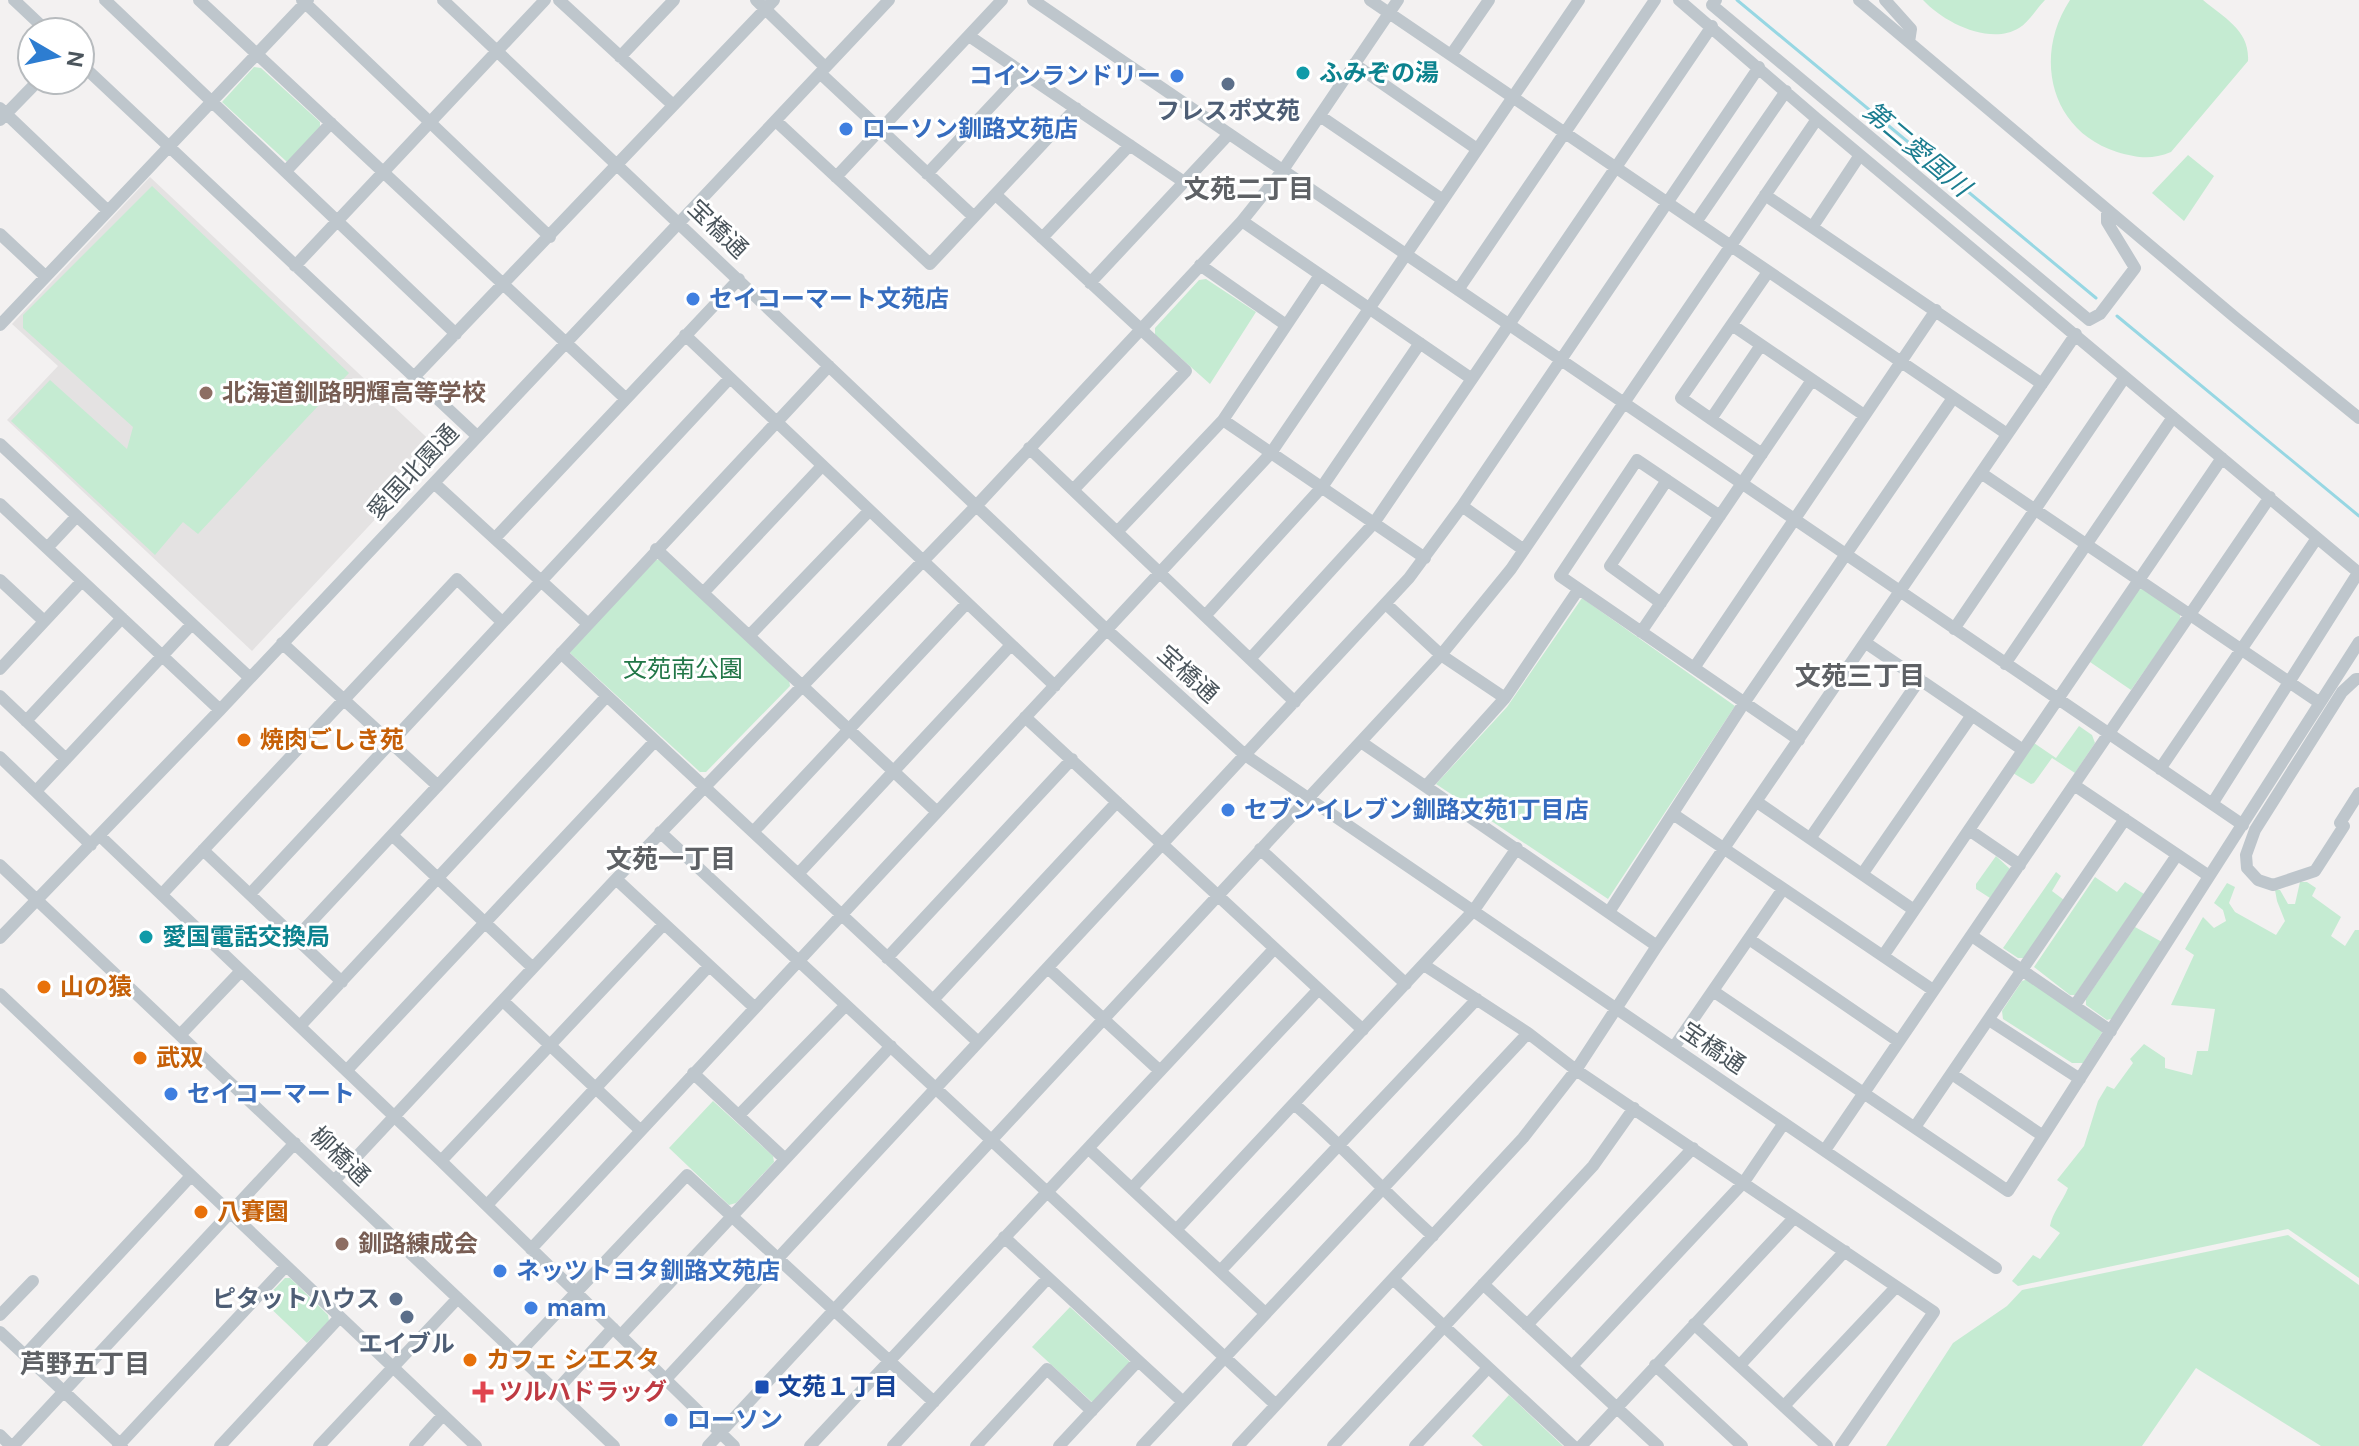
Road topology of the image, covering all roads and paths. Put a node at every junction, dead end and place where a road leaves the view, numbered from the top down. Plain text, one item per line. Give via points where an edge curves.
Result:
1 (105, 0) edge
2 (199, 0) edge
3 (443, 0) edge
4 (545, 0) edge
5 (559, 0) edge
6 (889, 0) edge
7 (1002, 0) edge
8 (1033, 0) edge
9 (1370, 0) edge
10 (1398, 0) edge
11 (1489, 0) edge
12 (1579, 0) edge
13 (1655, 0) edge
14 (1679, 0) edge
15 (1716, 0) edge
16 (1859, 0) edge
17 (1885, 0) edge
18 (305, 1) edge
19 (671, 1) edge
20 (766, 3) edge
21 (1389, 13) junction
22 (1712, 26) junction
23 (969, 36) junction
24 (1909, 42) junction
25 (497, 51) junction
26 (257, 54) junction
27 (1451, 55) junction
28 (620, 57) junction
29 (1354, 64) junction
30 (1759, 67) junction
31 (823, 70) junction
32 (1023, 72) junction
33 (96, 78) edge
34 (1786, 91) junction
35 (22, 96) edge
36 (1512, 97) junction
37 (211, 102) junction
38 (673, 105) junction
39 (1076, 108) junction
40 (2, 114) edge
41 (1320, 116) junction
42 (1817, 119) junction
43 (776, 121) junction
44 (331, 123) junction
45 (430, 123) junction
46 (880, 130) junction
47 (1564, 133) junction
48 (1229, 134) junction
49 (1130, 145) junction
50 (167, 147) junction
51 (1477, 149) junction
52 (1860, 155) junction
53 (617, 164) junction
54 (1615, 167) junction
55 (1283, 170) junction
56 (286, 171) junction
57 (384, 173) junction
58 (927, 174) junction
59 (836, 177) junction
60 (1184, 182) junction
61 (996, 195) junction
62 (1765, 195) junction
63 (1443, 200) junction
64 (1667, 202) junction
65 (107, 210) junction
66 (2107, 210) junction
67 (974, 217) junction
68 (337, 221) junction
69 (1242, 221) junction
70 (679, 222) junction
71 (1696, 222) junction
72 (1813, 226) junction
73 (0, 234) edge
74 (550, 237) junction
75 (1042, 238) junction
76 (1730, 246) junction
77 (1406, 254) junction
78 (1200, 265) junction
79 (295, 266) junction
80 (1768, 272) junction
81 (1320, 275) junction
82 (45, 276) junction
83 (739, 279) junction
84 (1090, 283) junction
85 (502, 286) junction
86 (1458, 290) junction
87 (1369, 310) junction
88 (1936, 310) junction
89 (1509, 324) junction
90 (0, 325) edge
91 (1286, 325) junction
92 (1732, 325) junction
93 (1140, 329) junction
94 (456, 334) junction
95 (2076, 334) junction
96 (685, 335) junction
97 (1420, 343) junction
98 (565, 345) junction
99 (1761, 345) junction
100 (1560, 360) junction
101 (1901, 362) junction
102 (829, 366) junction
103 (414, 377) junction
104 (2125, 377) junction
105 (730, 378) junction
106 (1472, 379) junction
107 (1812, 380) junction
108 (2042, 384) junction
109 (625, 398) junction
110 (1953, 398) junction
111 (1623, 402) junction
112 (1864, 415) junction
113 (2173, 417) junction
114 (2359, 418) edge
115 (1711, 419) junction
116 (1223, 420) junction
117 (776, 423) junction
118 (2007, 434) junction
119 (477, 436) junction
120 (0, 444) edge
121 (1029, 448) junction
122 (1271, 453) junction
123 (1762, 454) junction
124 (2222, 458) junction
125 (822, 466) junction
126 (1981, 473) junction
127 (1667, 480) junction
128 (434, 483) junction
129 (1742, 484) junction
130 (1322, 487) junction
131 (1073, 490) junction
132 (2270, 497) junction
133 (0, 504) edge
134 (977, 505) junction
135 (1462, 506) junction
136 (2035, 508) junction
137 (869, 511) junction
138 (77, 516) junction
139 (1720, 516) junction
140 (1794, 519) junction
141 (1374, 523) junction
142 (1117, 532) junction
143 (496, 537) junction
144 (2317, 538) junction
145 (2088, 544) junction
146 (47, 548) junction
147 (656, 549) junction
148 (1524, 550) junction
149 (1847, 556) junction
150 (1425, 558) junction
151 (922, 561) junction
152 (1160, 573) junction
153 (2359, 573) edge
154 (2139, 579) junction
155 (82, 581) junction
156 (542, 581) junction
157 (1, 583) edge
158 (1578, 590) junction
159 (1900, 592) junction
160 (703, 593) junction
161 (967, 603) junction
162 (1661, 603) junction
163 (1386, 604) junction
164 (2190, 615) junction
165 (1205, 616) junction
166 (122, 618) junction
167 (44, 621) junction
168 (502, 622) junction
169 (192, 624) junction
170 (588, 624) junction
171 (1954, 629) junction
172 (1107, 630) junction
173 (1641, 632) junction
174 (749, 636) junction
175 (2359, 642) edge
176 (282, 643) junction
177 (1866, 643) junction
178 (1011, 645) junction
179 (2242, 650) junction
180 (561, 653) junction
181 (1441, 655) junction
182 (162, 656) junction
183 (1250, 659) junction
184 (2005, 664) junction
185 (1694, 668) junction
186 (0, 669) edge
187 (250, 678) junction
188 (1920, 679) junction
189 (2359, 679) edge
190 (2289, 682) junction
191 (802, 686) junction
192 (1055, 686) junction
193 (0, 696) edge
194 (607, 696) junction
195 (1505, 698) junction
196 (2057, 699) junction
197 (344, 700) junction
198 (1295, 702) junction
199 (1744, 703) junction
200 (2320, 703) junction
201 (220, 710) junction
202 (1972, 715) junction
203 (1025, 717) junction
204 (26, 721) junction
205 (848, 729) junction
206 (2109, 733) junction
207 (1799, 740) junction
208 (655, 741) junction
209 (1361, 742) junction
210 (389, 744) junction
211 (2023, 750) junction
212 (1245, 755) junction
213 (0, 757) edge
214 (66, 759) junction
215 (1072, 759) junction
216 (2160, 769) junction
217 (893, 771) junction
218 (2074, 785) junction
219 (438, 786) junction
220 (1426, 786) junction
221 (704, 787) junction
222 (36, 791) junction
223 (2359, 793) edge
224 (1308, 798) junction
225 (1117, 802) junction
226 (1757, 802) junction
227 (2212, 804) junction
228 (937, 812) junction
229 (1673, 814) junction
230 (2125, 819) junction
231 (2243, 825) junction
232 (1969, 830) junction
233 (660, 832) junction
234 (753, 832) junction
235 (392, 835) junction
236 (1811, 837) junction
237 (95, 840) junction
238 (1162, 844) junction
239 (1517, 848) junction
240 (1260, 849) junction
241 (1723, 849) junction
242 (203, 850) junction
243 (2177, 855) junction
244 (0, 865) edge
245 (2020, 865) junction
246 (1863, 873) junction
247 (798, 874) junction
248 (2209, 876) junction
249 (438, 878) junction
250 (616, 879) junction
251 (1783, 889) junction
252 (162, 894) junction
253 (250, 894) junction
254 (1217, 896) junction
255 (37, 900) junction
256 (1474, 910) junction
257 (1914, 910) junction
258 (1609, 912) junction
259 (842, 915) junction
260 (485, 922) junction
261 (664, 924) junction
262 (1972, 936) junction
263 (0, 938) edge
264 (296, 938) junction
265 (1749, 939) junction
266 (1657, 946) junction
267 (1274, 949) junction
268 (1883, 956) junction
269 (887, 958) junction
270 (799, 961) junction
271 (1424, 965) junction
272 (709, 966) junction
273 (533, 968) junction
274 (1048, 968) junction
275 (2024, 970) junction
276 (241, 971) junction
277 (342, 982) junction
278 (1406, 984) junction
279 (1318, 990) junction
280 (1933, 990) junction
281 (1713, 991) junction
282 (0, 994) edge
283 (1477, 999) junction
284 (933, 1000) junction
285 (503, 1001) junction
286 (846, 1005) junction
287 (2075, 1005) junction
288 (755, 1008) junction
289 (1616, 1009) junction
290 (1103, 1018) junction
291 (1989, 1020) junction
292 (300, 1026) junction
293 (1363, 1030) junction
294 (2111, 1031) junction
295 (1528, 1033) junction
296 (180, 1035) junction
297 (1898, 1041) junction
298 (978, 1042) junction
299 (551, 1046) junction
300 (891, 1046) junction
301 (1674, 1047) junction
302 (347, 1070) junction
303 (1576, 1070) junction
304 (1160, 1071) junction
305 (693, 1073) junction
306 (1952, 1074) junction
307 (2080, 1079) junction
308 (597, 1088) junction
309 (936, 1088) junction
310 (1864, 1093) junction
311 (1294, 1104) junction
312 (1634, 1108) junction
313 (739, 1115) junction
314 (395, 1117) junction
315 (1784, 1123) junction
316 (1915, 1127) junction
317 (640, 1130) junction
318 (2043, 1136) junction
319 (990, 1139) junction
320 (295, 1143) junction
321 (1340, 1144) junction
322 (1088, 1148) junction
323 (1693, 1148) junction
324 (1825, 1150) junction
325 (785, 1159) junction
326 (441, 1161) junction
327 (191, 1176) junction
328 (334, 1181) junction
329 (1744, 1182) junction
330 (1132, 1188) junction
331 (1381, 1189) junction
332 (1046, 1191) junction
333 (487, 1205) junction
334 (229, 1213) junction
335 (733, 1215) junction
336 (1794, 1218) junction
337 (1177, 1229) junction
338 (1433, 1236) junction
339 (1004, 1237) junction
340 (531, 1249) junction
341 (1845, 1251) junction
342 (777, 1258) junction
343 (286, 1266) junction
344 (1996, 1268) dead end
345 (1221, 1270) junction
346 (1048, 1278) junction
347 (1393, 1279) junction
348 (33, 1281) dead end
349 (1483, 1284) junction
350 (1896, 1287) junction
351 (575, 1291) junction
352 (458, 1298) junction
353 (833, 1309) junction
354 (1265, 1313) junction
355 (0, 1315) edge
356 (339, 1318) junction
357 (1694, 1324) junction
358 (1527, 1325) junction
359 (1444, 1326) junction
360 (0, 1332) edge
361 (617, 1332) junction
362 (518, 1354) junction
363 (25, 1355) junction
364 (1225, 1357) junction
365 (889, 1360) junction
366 (1138, 1361) junction
367 (1655, 1365) junction
368 (1740, 1365) junction
369 (1572, 1366) junction
370 (392, 1367) junction
371 (1488, 1368) junction
372 (666, 1379) junction
373 (556, 1391) junction
374 (64, 1392) junction
375 (934, 1402) junction
376 (1183, 1402) junction
377 (1276, 1405) junction
378 (1784, 1406) junction
379 (1617, 1407) junction
380 (1092, 1411) junction
381 (443, 1415) junction
382 (720, 1433) junction
383 (0, 1435) edge
384 (120, 1445) edge
385 (12, 1446) edge
386 (220, 1446) edge
387 (319, 1446) edge
388 (415, 1446) edge
389 (476, 1446) edge
390 (614, 1446) edge
391 (708, 1446) edge
392 (734, 1446) edge
393 (810, 1446) edge
394 (893, 1446) edge
395 (976, 1446) edge
396 (1059, 1446) edge
397 (1142, 1446) edge
398 (1238, 1446) edge
399 (1333, 1446) edge
400 (1415, 1446) edge
401 (1573, 1446) edge
402 (1581, 1446) edge
403 (1658, 1446) edge
404 (1742, 1446) edge
405 (1827, 1446) edge
406 (1841, 1446) edge

1 - 37 street
2 - 26 street
3 - 25 street, 宝橋通
4 - 25 street
5 - 28 street
6 - 31 street, 愛国北園通
7 - 23 street
8 - 48 street
9 - 21 street
10 - 21 street
11 - 27 street
12 - 36 street
13 - 47 street
14 - 22 street
15 - 66 street via 1712,5 2089,320 2100,314 2135,268 2107,222
16 - 24 street
17 - 24 street via 1911,29
18 - 26 street
18 - 45 street
19 - 28 street
20 - 31 street
20 - 38 street
21 - 27 street
21 - 29 street
22 - 30 street
22 - 54 street
23 - 32 street
23 - 46 street
24 - 66 street
25 - 45 street
25 - 53 street, 宝橋通
26 - 37 street
26 - 44 street
27 - 36 street
28 - 38 street
29 - 41 street
29 - 51 street
30 - 34 street
30 - 64 street
31 - 43 street, 愛国北園通
31 - 46 street
32 - 39 street
32 - 58 street
33 - 50 street
34 - 42 street
34 - 71 street
35 - 40 street
36 - 47 street
36 - 51 street
37 - 50 street
37 - 56 street
38 - 53 street
39 - 49 street
39 - 61 street
40 - 65 street
41 - 55 street
41 - 63 street
42 - 52 street
42 - 62 street
43 - 59 street
43 - 70 street, 愛国北園通
44 - 56 street
44 - 57 street
45 - 57 street
45 - 74 street
46 - 58 street
46 - 59 street
47 - 54 street
47 - 86 street
48 - 55 street
48 - 60 street
49 - 60 street
49 - 75 street
50 - 65 street
50 - 79 street
51 - 63 street
52 - 72 street
52 - 95 street
53 - 70 street, 宝橋通
53 - 74 street
54 - 64 street
54 - 89 street
55 - 69 street
55 - 77 street
56 - 68 street
57 - 68 street
57 - 85 street
58 - 67 street
59 - 67 street via 930,264
60 - 84 street
61 - 67 street
61 - 75 street
62 - 72 street
62 - 76 street
63 - 77 street
64 - 71 street
64 - 100 street
65 - 82 street
66 - 114 street
68 - 79 street
68 - 94 street
69 - 78 street
69 - 81 street
70 - 83 street, 宝橋通
70 - 98 street, 愛国北園通
71 - 76 street
72 - 88 street
73 - 82 street
74 - 85 street
75 - 84 street
76 - 80 street
76 - 111 street
77 - 86 street
77 - 87 street
78 - 91 street
78 - 93 street
79 - 103 street
80 - 92 street
80 - 101 street
81 - 87 street
81 - 91 street
82 - 90 street
83 - 96 street
83 - 102 street, 宝橋通
84 - 93 street
85 - 94 street
85 - 98 street
86 - 89 street
87 - 97 street
87 - 122 street
88 - 101 street
88 - 108 street
89 - 100 street
89 - 106 street
91 - 116 street
92 - 99 street
92 - 115 street via 1681,398
93 - 121 street
93 - 131 street via 1186,371
94 - 103 street
95 - 104 street
95 - 108 street
96 - 105 street
96 - 109 street
97 - 106 street
97 - 130 street
98 - 109 street
98 - 119 street, 愛国北園通
99 - 107 street
99 - 115 street
100 - 111 street
100 - 135 street
101 - 110 street
101 - 112 street
102 - 117 street
102 - 134 street, 宝橋通
103 - 119 street
104 - 113 street
104 - 136 street
105 - 117 street
105 - 156 street
106 - 141 street
107 - 112 street
107 - 123 street
108 - 118 street
109 - 143 street
110 - 118 street
110 - 149 street
111 - 129 street
111 - 148 street
112 - 140 street
113 - 124 street
113 - 145 street
115 - 123 street
116 - 122 street
116 - 142 street
117 - 125 street
117 - 147 street
118 - 126 street
119 - 128 street, 愛国北園通
120 - 138 street
121 - 131 street
121 - 134 street
122 - 130 street
122 - 152 street
123 - 129 street
124 - 132 street
124 - 154 street
125 - 137 street
125 - 160 street
126 - 136 street
126 - 159 street
127 - 139 street
127 - 158 street via 1637,460 1560,576
127 - 162 street via 1610,566
128 - 143 street
128 - 176 street, 愛国北園通
129 - 139 street
129 - 140 street
130 - 141 street
130 - 165 street
131 - 142 street
132 - 144 street
132 - 164 street
133 - 146 street
134 - 151 street
134 - 172 street, 宝橋通
135 - 148 street
135 - 150 street
136 - 145 street
136 - 171 street
137 - 151 street
137 - 174 street
138 - 146 street
138 - 169 street
139 - 162 street
140 - 149 street
140 - 185 street
141 - 150 street
141 - 183 street
142 - 152 street
143 - 156 street
144 - 153 street
144 - 179 street
145 - 154 street
145 - 184 street
146 - 155 street
147 - 160 street
147 - 170 street
148 - 181 street
149 - 159 street
149 - 199 street
150 - 163 street
151 - 161 street
151 - 191 street
152 - 165 street
152 - 172 street
153 - 190 street
154 - 164 street
154 - 196 street
155 - 166 street
155 - 167 street
156 - 168 street
156 - 170 street
157 - 167 street
158 - 173 street
158 - 195 street
159 - 171 street
159 - 177 street
160 - 174 street
161 - 178 street
161 - 205 street
162 - 173 street
163 - 181 street
163 - 198 street
164 - 179 street
164 - 206 street
165 - 183 street
166 - 182 street
166 - 204 street
167 - 186 street
168 - 197 street via 457,579
168 - 210 street
169 - 182 street
169 - 187 street
170 - 180 street
171 - 184 street
172 - 192 street
172 - 212 street, 宝橋通
173 - 185 street
174 - 191 street
175 - 200 street
176 - 187 street, 愛国北園通
176 - 197 street
177 - 188 street
177 - 207 street
178 - 192 street
178 - 217 street
179 - 190 street
179 - 216 street
180 - 194 street
180 - 219 street
181 - 195 street
181 - 209 street
182 - 201 street
182 - 214 street
183 - 198 street
184 - 196 street
185 - 199 street
187 - 201 street, 愛国北園通
188 - 202 street
188 - 236 street
189 - 223 street via 2342,692 2255,830 2247,868 2258,880 2273,885 2315,871
190 - 200 street
190 - 227 street
191 - 205 street
191 - 221 street
192 - 203 street
193 - 204 street
194 - 208 street
194 - 249 street
195 - 220 street
196 - 206 street
196 - 211 street
197 - 210 street
197 - 242 street
198 - 212 street
199 - 207 street
199 - 229 street
200 - 231 street
201 - 237 street, 愛国北園通
202 - 211 street
202 - 246 street
203 - 215 street
203 - 228 street
204 - 214 street
205 - 217 street
205 - 234 street
206 - 216 street
206 - 218 street
207 - 226 street
208 - 221 street
208 - 260 street
209 - 220 street
209 - 224 street
210 - 219 street
210 - 253 street
211 - 232 street
212 - 224 street, 宝橋通
212 - 238 street
213 - 222 street
214 - 222 street
215 - 225 street
215 - 269 street
216 - 227 street
217 - 228 street
217 - 247 street
218 - 230 street
218 - 245 street
219 - 235 street
220 - 239 street
221 - 233 street
221 - 234 street
222 - 237 street
224 - 240 street
224 - 256 street, 宝橋通
225 - 238 street
225 - 284 street
226 - 236 street
226 - 241 street
227 - 231 street
228 - 259 street
229 - 241 street
229 - 258 street
230 - 243 street
230 - 275 street
231 - 248 street
232 - 245 street
232 - 257 street
233 - 250 street
233 - 270 street
234 - 247 street
235 - 249 street
235 - 264 street
236 - 246 street
237 - 252 street
237 - 255 street, 愛国北園通
238 - 254 street
238 - 274 street
239 - 256 street
239 - 258 street
240 - 254 street
240 - 278 street
241 - 251 street
241 - 266 street
242 - 252 street
242 - 253 street
243 - 248 street
243 - 287 street
244 - 255 street, 柳橋通
245 - 262 street
246 - 257 street
247 - 259 street
248 - 294 street
249 - 260 street
249 - 277 street
250 - 261 street
250 - 273 street
251 - 265 street
251 - 268 street
252 - 276 street
253 - 264 street
254 - 267 street
254 - 290 street
255 - 263 street, 愛国北園通
255 - 296 street, 柳橋通
256 - 271 street
256 - 289 street, 宝橋通
257 - 268 street
258 - 266 street
259 - 269 street
259 - 270 street
260 - 273 street
260 - 302 street
261 - 272 street
261 - 299 street
262 - 275 street
262 - 280 street
264 - 277 street
265 - 281 street
265 - 297 street
266 - 289 street
267 - 279 street
267 - 304 street
268 - 280 street
269 - 284 street
270 - 286 street
270 - 288 street
271 - 278 street
271 - 283 street
272 - 288 street
272 - 308 street
273 - 285 street
274 - 290 street
274 - 298 street
275 - 287 street
275 - 291 street
276 - 292 street
276 - 296 street
277 - 292 street
278 - 293 street
279 - 293 street
279 - 330 street
280 - 297 street
281 - 301 street
281 - 310 street
282 - 327 street
283 - 295 street
283 - 321 street
284 - 298 street
285 - 299 street
285 - 314 street
286 - 300 street
286 - 313 street
287 - 294 street
288 - 305 street
289 - 301 street, 宝橋通
289 - 303 street
290 - 304 street
290 - 319 street
291 - 306 street
291 - 307 street
292 - 302 street
293 - 311 street
294 - 307 street
295 - 303 street
295 - 331 street
296 - 320 street, 柳橋通
297 - 310 street
298 - 309 street
299 - 308 street
299 - 326 street
300 - 309 street
300 - 325 street
301 - 315 street, 宝橋通
302 - 314 street
303 - 312 street
303 - 338 street via 1523,1138
304 - 322 street
305 - 313 street
305 - 317 street
306 - 316 street
306 - 318 street
307 - 318 street
308 - 317 street
308 - 333 street
309 - 319 street
309 - 342 street
310 - 316 street
310 - 324 street
311 - 321 street
311 - 337 street
312 - 323 street
312 - 349 street via 1593,1166
313 - 325 street
314 - 326 street
314 - 328 street
315 - 324 street, 宝橋通
315 - 329 street
316 - 318 street via 2008,1191
317 - 340 street
319 - 332 street
319 - 353 street
320 - 328 street, 柳橋通
320 - 334 street
321 - 331 street
321 - 345 street
322 - 330 street
322 - 332 street
323 - 329 street
323 - 358 street
324 - 344 street, 宝橋通
325 - 335 street
326 - 333 street
327 - 334 street
327 - 363 street
328 - 352 street, 柳橋通
329 - 336 street
329 - 369 street
330 - 337 street
331 - 338 street
331 - 354 street
332 - 339 street
332 - 364 street
333 - 340 street
334 - 343 street
334 - 374 street
335 - 342 street
335 - 351 street via 687,1175
335 - 361 street
336 - 341 street
336 - 357 street
337 - 345 street
338 - 347 street
339 - 346 street
339 - 365 street
340 - 351 street
341 - 350 street
341 - 368 street
342 - 353 street
342 - 372 street
343 - 356 street
343 - 384 street
345 - 354 street
346 - 366 street
346 - 375 street
347 - 359 street
347 - 377 street
348 - 355 street
349 - 358 street
349 - 359 street
350 - 378 street
350 - 406 street via 1934,1312
351 - 361 street
351 - 362 street
352 - 362 street, 柳橋通
352 - 370 street
353 - 365 street
353 - 382 street
354 - 364 street
356 - 370 street
356 - 386 street
357 - 367 street
357 - 368 street
358 - 369 street
359 - 371 street
359 - 399 street
360 - 363 street
361 - 372 street
361 - 373 street
362 - 373 street, 柳橋通
363 - 374 street
364 - 376 street
364 - 377 street
365 - 375 street
365 - 393 street
366 - 376 street
366 - 380 street
367 - 379 street
367 - 404 street
368 - 378 street
369 - 379 street
370 - 381 street
370 - 387 street
371 - 400 street
371 - 401 street
372 - 382 street
373 - 390 street, 柳橋通
374 - 384 street
374 - 385 street
375 - 394 street
376 - 397 street
377 - 398 street
378 - 405 street
379 - 402 street
379 - 403 street
380 - 395 street via 1047,1369
380 - 396 street
381 - 388 street
381 - 389 street
382 - 391 street
382 - 392 street
383 - 385 street

